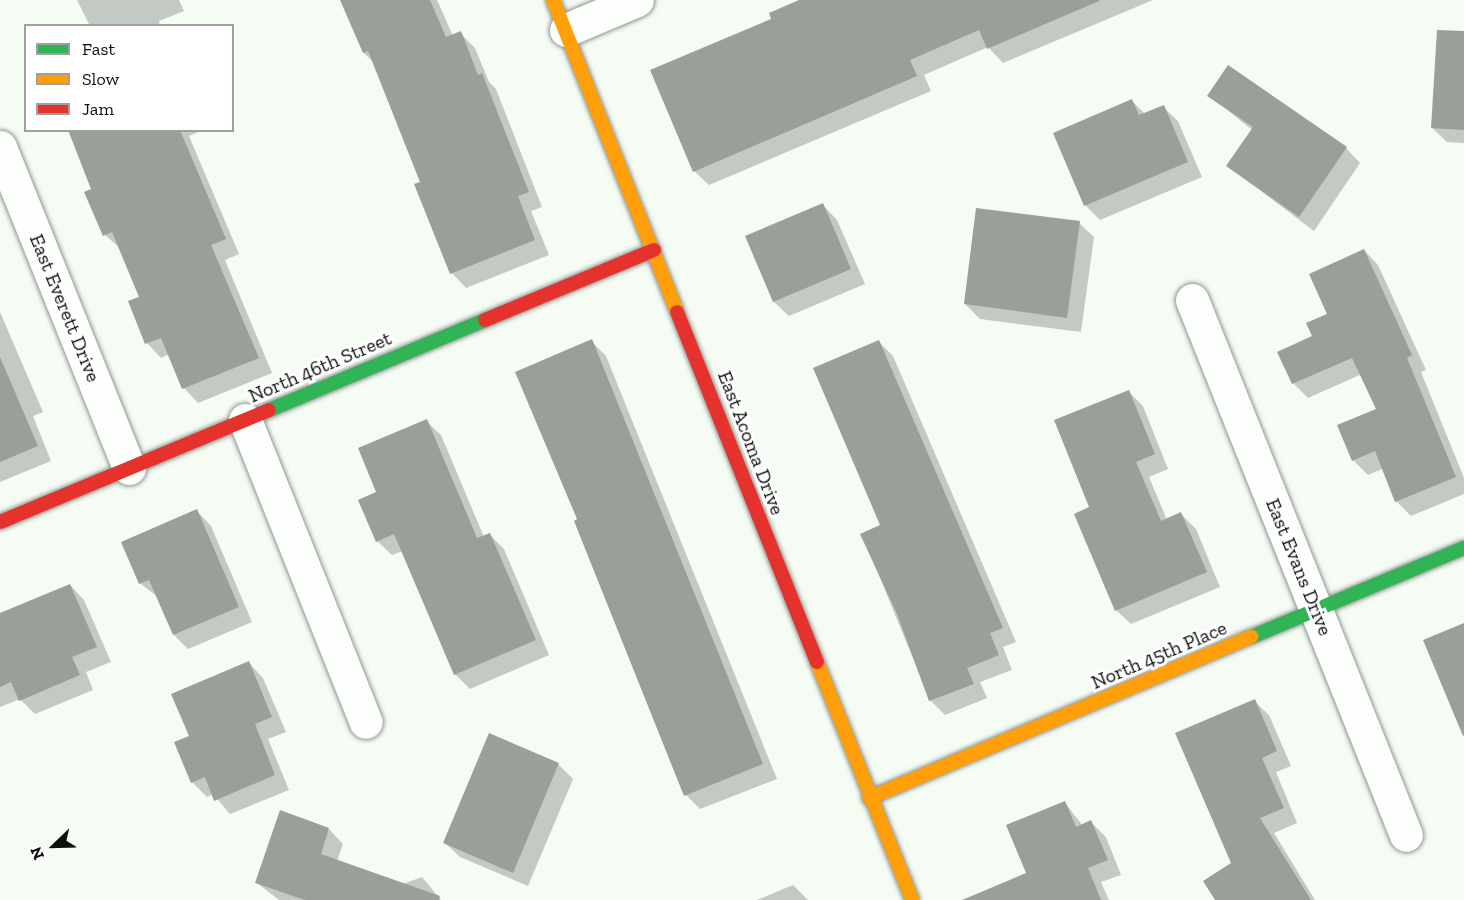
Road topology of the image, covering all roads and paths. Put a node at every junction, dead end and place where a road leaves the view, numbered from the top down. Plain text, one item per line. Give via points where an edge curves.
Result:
1 (553, 0) edge
2 (637, 0) edge
3 (566, 30) junction
4 (0, 147) edge
5 (654, 250) junction
6 (1192, 300) dead end
7 (245, 420) junction
8 (129, 468) junction
9 (0, 522) edge
10 (1464, 548) edge
11 (1316, 610) junction
12 (366, 722) dead end
13 (869, 798) junction
14 (1406, 835) dead end
15 (912, 900) edge

1 - 3 street, East Acoma Drive
2 - 3 street
3 - 5 street, East Acoma Drive
4 - 8 street, East Everett Drive
5 - 7 street, North 46th Street
5 - 13 street, East Acoma Drive
6 - 11 street, East Evans Drive
7 - 8 street, North 46th Street
7 - 12 street
8 - 9 street, North 46th Street
10 - 11 street, North 45th Place
11 - 13 street, North 45th Place
11 - 14 street, East Evans Drive
13 - 15 street, East Acoma Drive

